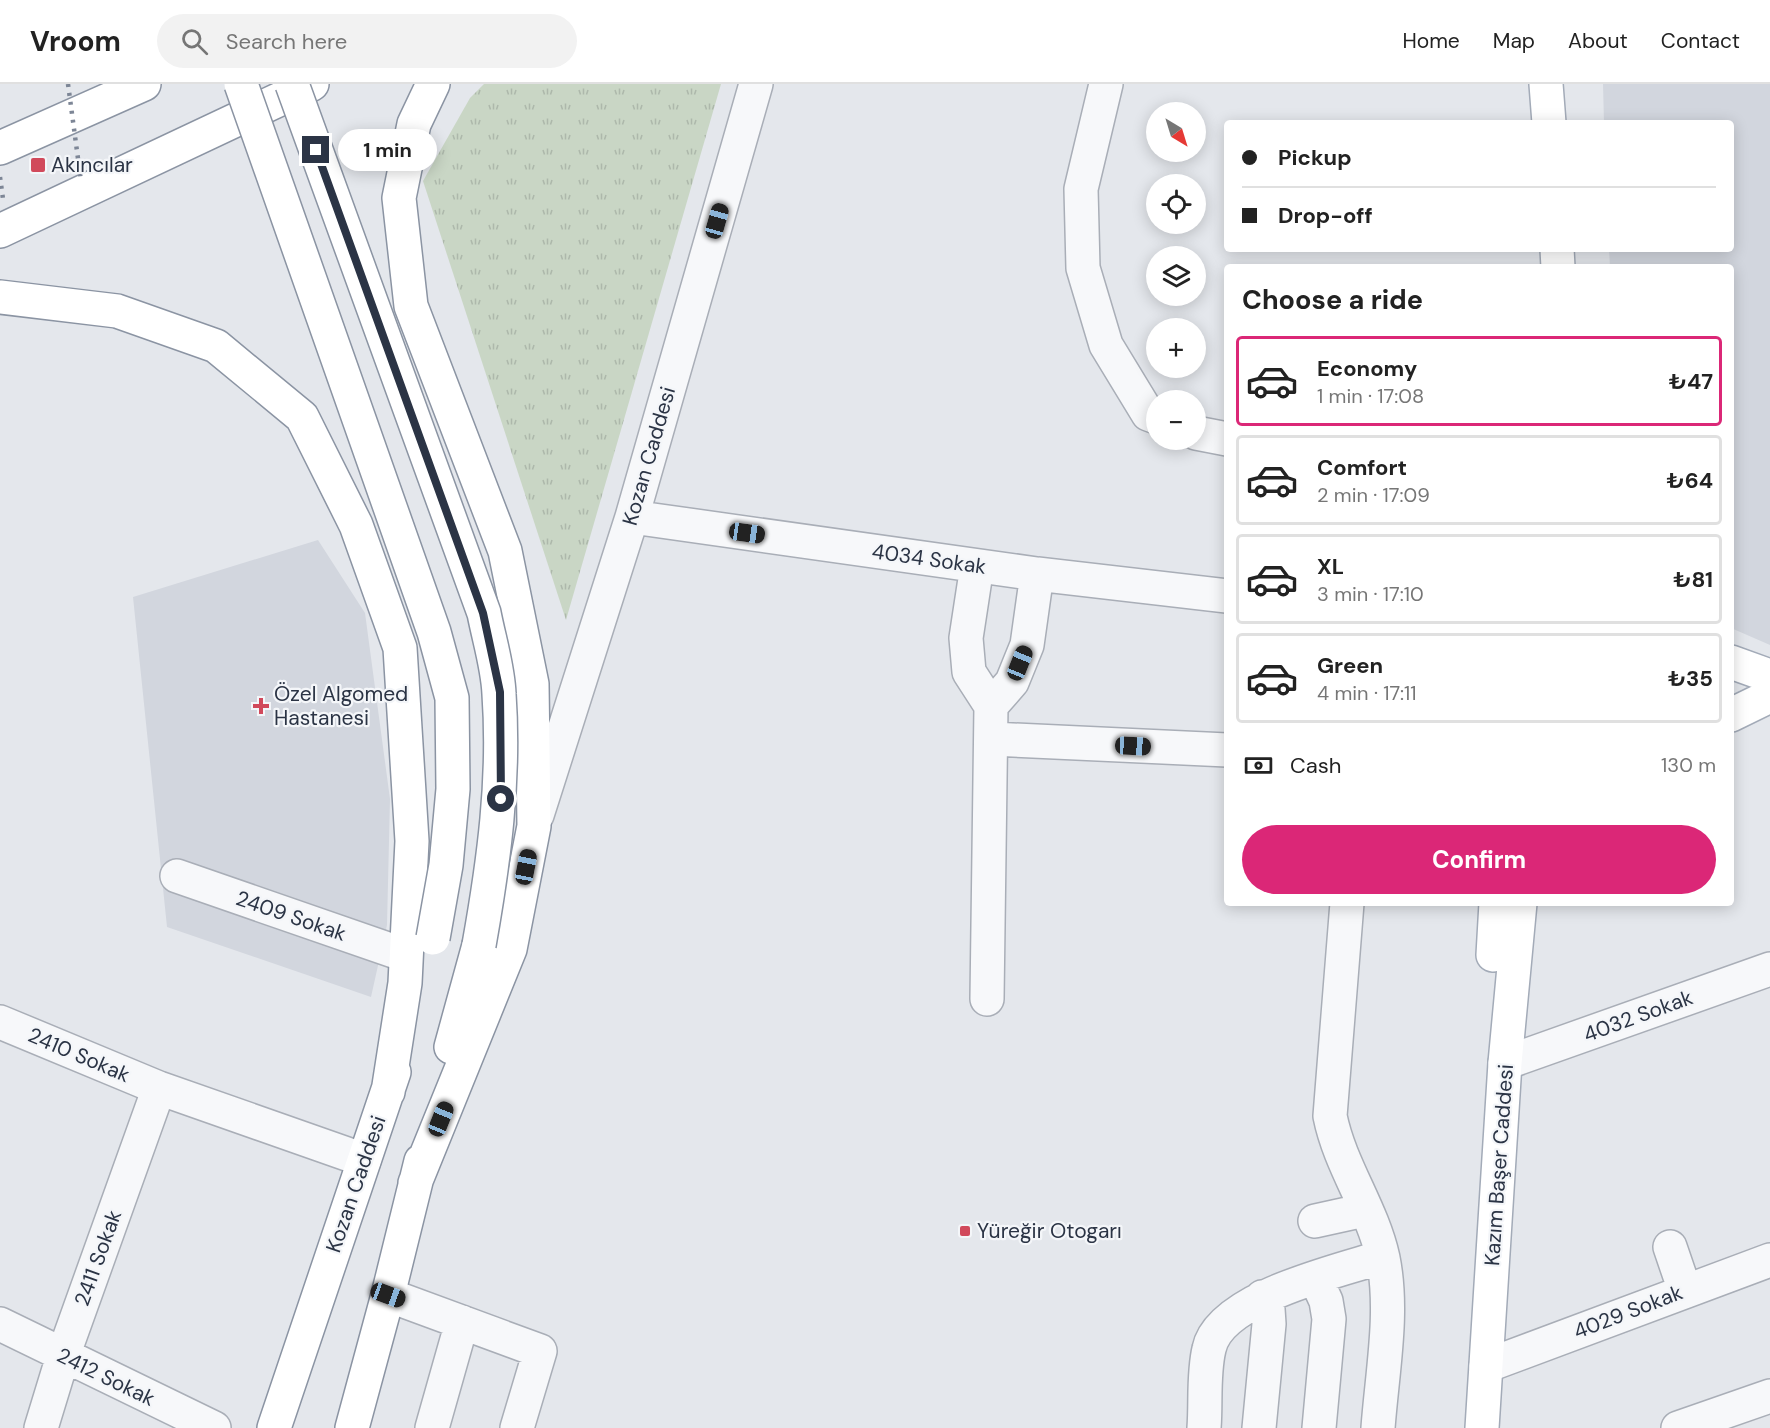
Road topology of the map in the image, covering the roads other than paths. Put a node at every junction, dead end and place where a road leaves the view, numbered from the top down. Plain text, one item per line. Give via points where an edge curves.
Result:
1 (128, 84) edge
2 (144, 84) edge
3 (241, 84) edge
4 (292, 84) edge
5 (312, 84) edge
6 (433, 84) edge
7 (756, 84) edge
8 (1106, 84) edge
9 (1546, 84) edge
10 (65, 120) junction
11 (1549, 120) edge
12 (0, 148) edge
13 (0, 231) edge
14 (0, 297) edge
15 (1146, 411) edge
16 (1206, 435) edge
17 (1224, 438) edge
18 (632, 517) junction
19 (977, 566) junction
20 (1037, 574) junction
21 (1224, 596) edge
22 (1734, 663) edge
23 (1770, 676) edge
24 (1770, 696) edge
25 (991, 706) junction
26 (1734, 714) edge
27 (993, 739) junction
28 (1224, 750) edge
29 (534, 826) junction
30 (177, 876) dead end
31 (1347, 906) edge
32 (1496, 906) edge
33 (1520, 906) edge
34 (405, 956) junction
35 (1770, 969) edge
36 (987, 999) dead end
37 (0, 1022) edge
38 (1505, 1064) junction
39 (159, 1088) junction
40 (388, 1092) junction
41 (364, 1160) junction
42 (415, 1183) junction
43 (1365, 1210) junction
44 (1315, 1221) dead end
45 (1670, 1248) dead end
46 (1382, 1257) junction
47 (1770, 1260) edge
48 (1316, 1279) junction
49 (1684, 1291) junction
50 (388, 1295) junction
51 (1262, 1297) junction
52 (462, 1322) junction
53 (0, 1324) edge
54 (63, 1356) junction
55 (1486, 1366) junction
56 (1770, 1396) edge
57 (41, 1428) edge
58 (214, 1428) edge
59 (274, 1428) edge
60 (352, 1428) edge
61 (432, 1428) edge
62 (517, 1428) edge
63 (1204, 1428) edge
64 (1259, 1428) edge
65 (1319, 1428) edge
66 (1378, 1428) edge
67 (1460, 1428) edge
68 (1482, 1428) edge
69 (1678, 1428) edge

1 - 10 main road
2 - 10 main road
3 - 40 main road, Kozan Caddesi, bridge via 434,632 452,698 453,789 446,865 433,938
4 - 42 main road, bridge via 483,613 500,692 501,799 493,867 478,945
5 - 13 main road
6 - 29 main road via 414,124 399,198 411,306 505,551 532,684
7 - 18 street, Kozan Caddesi
8 - 15 street via 1081,189 1083,268 1106,345
9 - 11 main road
10 - 12 main road
14 - 34 main road via 117,311 216,346 302,417 356,525 400,648 412,841
16 - 17 street
18 - 19 street, 4034 Sokak
18 - 29 street, Kozan Caddesi
19 - 20 street, 4034 Sokak
19 - 25 street via 966,638 969,672
20 - 21 street, 4034 Sokak
20 - 25 street via 1027,645 1012,682
22 - 23 main road
24 - 26 main road
25 - 27 street
27 - 28 street
27 - 36 street
29 - 42 main road via 510,949
30 - 34 street, 2409 Sokak
31 - 43 street via 1330,1116 1338,1147
32 - 67 main road, Kazım Başer Caddesi
33 - 38 main road, Kazım Başer Caddesi
34 - 40 main road via 405,983
35 - 38 street, 4032 Sokak
37 - 39 street, 2410 Sokak
38 - 55 main road, Kazım Başer Caddesi
39 - 41 street, 2410 Sokak
39 - 54 street, 2411 Sokak
40 - 41 main road, Kozan Caddesi
41 - 59 main road, Kozan Caddesi
42 - 50 main road
43 - 44 street
43 - 46 street
45 - 49 street
46 - 48 street
46 - 66 street via 1387,1306
47 - 49 street, 4029 Sokak
48 - 51 street
48 - 65 street via 1329,1319
49 - 55 street, 4029 Sokak
50 - 52 street
50 - 60 main road
51 - 63 street via 1231,1318 1209,1348
51 - 64 street via 1269,1324
52 - 61 street
52 - 62 street via 540,1351
53 - 54 street, 2412 Sokak
54 - 57 street, 2411 Sokak
54 - 58 street, 2412 Sokak
55 - 68 main road, Kazım Başer Caddesi
56 - 69 street

